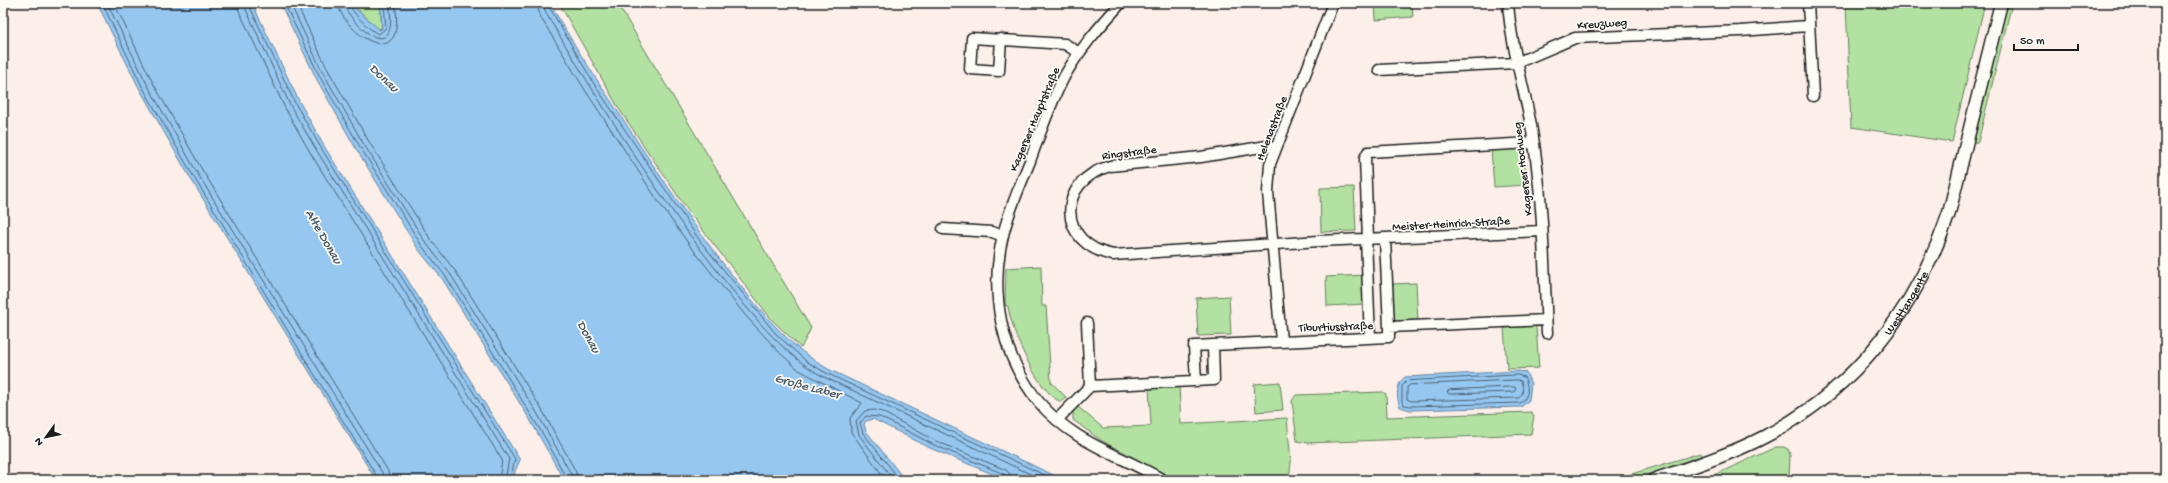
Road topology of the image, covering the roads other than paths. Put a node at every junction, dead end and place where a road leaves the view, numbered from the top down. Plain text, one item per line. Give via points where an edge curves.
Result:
1 (1121, 3) edge
2 (1333, 3) edge
3 (1508, 3) edge
4 (1808, 3) edge
5 (2001, 3) edge
6 (1808, 26) junction
7 (1002, 39) dead end
8 (1079, 53) junction
9 (1516, 63) junction
10 (1379, 70) dead end
11 (1813, 96) dead end
12 (1533, 143) junction
13 (1275, 147) junction
14 (943, 230) dead end
15 (1542, 231) junction
16 (1003, 236) junction
17 (1367, 239) junction
18 (1385, 239) junction
19 (1273, 245) junction
20 (1546, 320) junction
21 (1087, 323) dead end
22 (1388, 327) junction
23 (1547, 334) dead end
24 (1370, 338) junction
25 (1281, 341) junction
26 (1213, 345) junction
27 (1196, 381) junction
28 (1090, 386) junction
29 (1057, 420) junction
30 (1162, 480) edge
31 (1654, 480) edge

1 - 8 street, Kagerser Hauptstraße
2 - 13 street, Helenastraße
3 - 9 street, Kagerser Hochweg
4 - 6 street
5 - 31 main road, Westtangente via 1949,213 1939,243 1910,301 1891,329 1870,355 1843,381 1783,426 1736,450
6 - 9 street, Kreuzweg via 1575,38
6 - 11 street
7 - 8 street via 1065,44
8 - 16 street, Kagerser Hauptstraße via 1051,105
9 - 10 street, Kreuzweg
9 - 12 street, Kagerser Hochweg
12 - 15 street, Kagerser Hochweg
12 - 17 street via 1368,152 1365,158
13 - 19 street, Helenastraße via 1268,180
13 - 19 street, Ringstraße via 1110,166 1096,170 1078,186 1072,196 1070,208 1070,220 1081,239 1096,250 1113,255
14 - 16 street via 992,232
15 - 18 street, Meister-Heinrich-Straße
15 - 20 street, Kagerser Hochweg
16 - 29 street, Kagerser Hauptstraße via 998,288 999,313 1005,337 1010,353 1028,387
17 - 18 street, Meister-Heinrich-Straße
17 - 19 street, Meister-Heinrich-Straße
17 - 24 street
18 - 22 street, Meister-Heinrich-Straße
19 - 25 street, Helenastraße
20 - 22 street, Tiburtiusstraße
20 - 23 street, Kagerser Hochweg
21 - 28 street
22 - 24 street, Tiburtiusstraße via 1389,337
24 - 25 street, Tiburtiusstraße
25 - 26 street, Tiburtiusstraße
26 - 27 street via 1214,380
26 - 27 street, Tiburtiusstraße via 1194,346
27 - 28 street
28 - 29 street
29 - 30 street, Kagerser Hauptstraße via 1096,447

